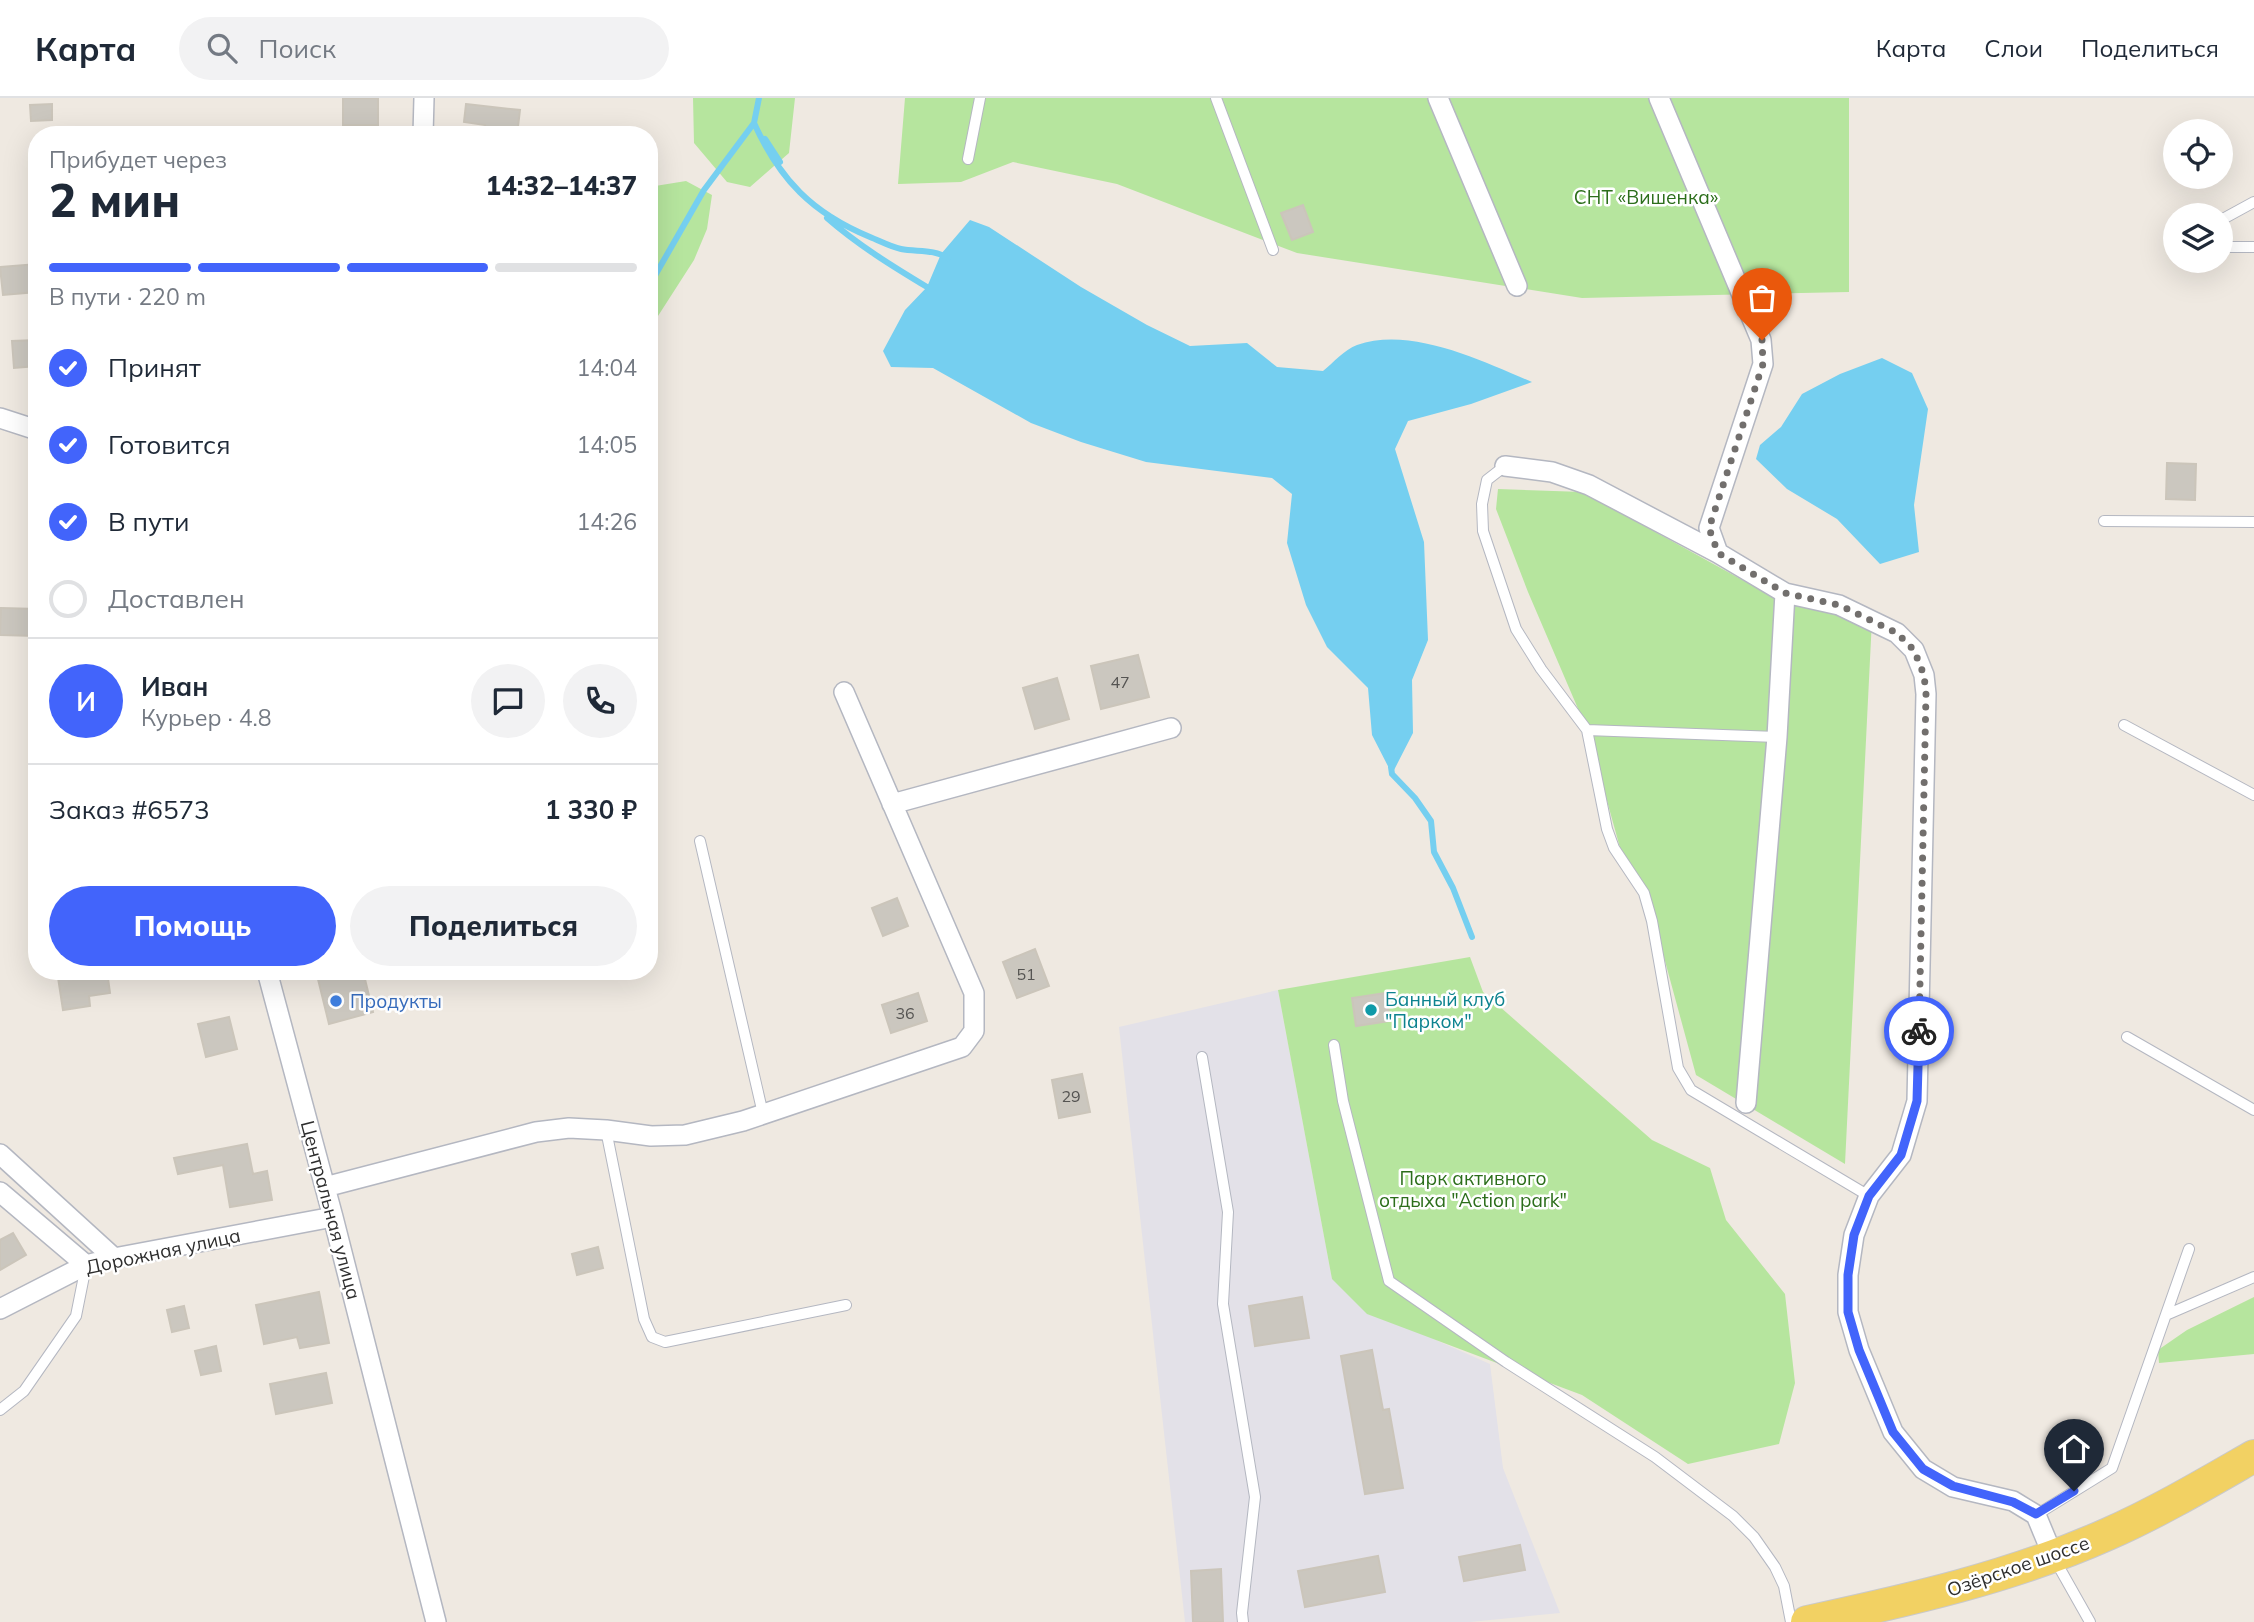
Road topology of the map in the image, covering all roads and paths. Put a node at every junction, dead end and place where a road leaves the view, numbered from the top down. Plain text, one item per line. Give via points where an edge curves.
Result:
1 (424, 98) edge
2 (979, 98) edge
3 (1216, 98) edge
4 (1438, 98) edge
5 (1659, 98) edge
6 (423, 126) edge
7 (968, 159) dead end
8 (2254, 202) edge
9 (2233, 213) edge
10 (2233, 247) edge
11 (2254, 247) edge
12 (1273, 250) dead end
13 (1517, 286) dead end
14 (0, 418) edge
15 (28, 427) edge
16 (1505, 466) joint
17 (2104, 521) dead end
18 (2254, 522) edge
19 (1718, 553) junction
20 (1785, 593) junction
21 (844, 692) dead end
22 (2124, 725) dead end
23 (1171, 728) dead end
24 (1587, 730) junction
25 (1777, 737) junction
26 (2254, 794) edge
27 (892, 804) junction
28 (700, 841) dead end
29 (269, 980) edge
30 (2127, 1037) dead end
31 (1334, 1045) dead end
32 (1202, 1057) dead end
33 (1746, 1103) dead end
34 (2254, 1110) edge
35 (763, 1114) junction
36 (606, 1130) junction
37 (0, 1154) edge
38 (325, 1187) junction
39 (0, 1192) edge
40 (1869, 1196) junction
41 (333, 1217) junction
42 (2189, 1249) dead end
43 (114, 1258) junction
44 (86, 1265) junction
45 (2254, 1278) edge
46 (846, 1305) dead end
47 (0, 1309) edge
48 (2166, 1315) junction
49 (0, 1410) edge
50 (2254, 1456) edge
51 (2036, 1514) junction
52 (2053, 1556) junction
53 (436, 1622) edge
54 (1243, 1622) edge
55 (1791, 1622) edge
56 (1807, 1622) edge
57 (2090, 1622) edge

1 - 6 street
2 - 7 lane
3 - 12 lane
4 - 13 street
5 - 19 street via 1762,340 1763,364 1709,528
8 - 9 lane
10 - 11 lane
14 - 15 street
16 - 19 street via 1552,472 1589,485
16 - 24 lane via 1487,480 1483,531 1516,629
17 - 18 lane
19 - 20 street
20 - 25 street
20 - 40 street via 1839,605 1897,633 1914,650 1924,675 1917,1101 1901,1155
21 - 27 street
22 - 26 lane
23 - 27 street
24 - 25 lane
24 - 40 lane via 1607,829 1650,912 1678,1068 1691,1090
25 - 33 street
27 - 35 street via 974,993 974,1031 962,1046
28 - 35 lane
29 - 38 street, Центральная улица
30 - 34 lane
31 - 55 lane via 1343,1101 1389,1281 1655,1457 1733,1517 1776,1567
32 - 54 lane via 1228,1212 1223,1304 1255,1497
35 - 36 street via 685,1135
36 - 38 street via 536,1132
36 - 46 lane via 644,1320 652,1337 665,1342
37 - 43 street
38 - 41 street, Центральная улица
39 - 44 street
40 - 51 street via 1854,1235 1848,1312 1893,1432 1923,1469 1953,1486 2013,1502
41 - 43 street, Дорожная улица
41 - 53 street, Центральная улица
42 - 48 lane
43 - 44 street, Дорожная улица
44 - 47 street, Дорожная улица
44 - 49 lane via 76,1315 24,1391
45 - 48 lane
48 - 51 lane via 2112,1468
50 - 52 main road, Озёрское шоссе via 2110,1534
51 - 52 street
52 - 56 main road, Озёрское шоссе via 1934,1594
52 - 57 lane

